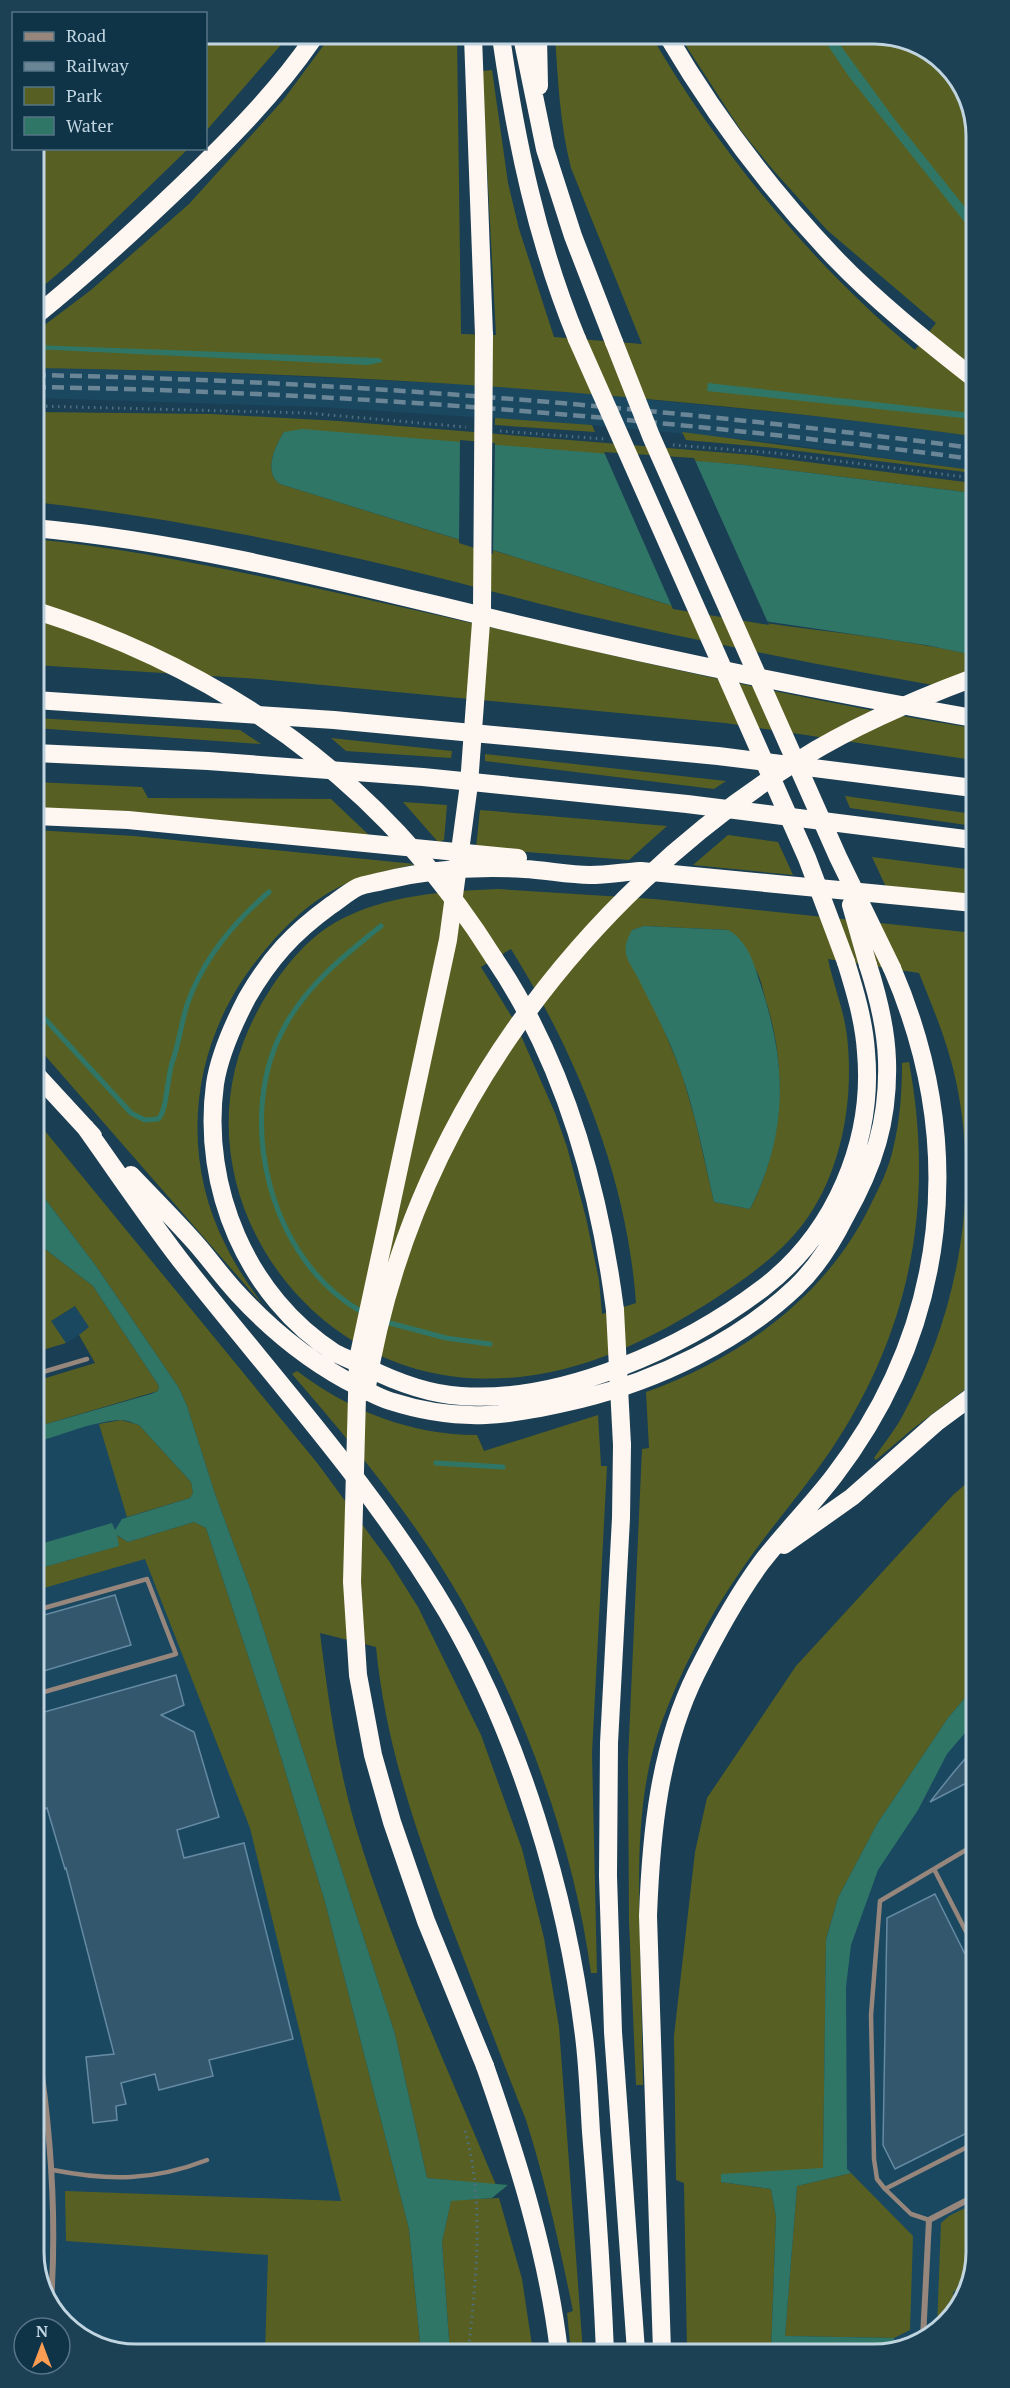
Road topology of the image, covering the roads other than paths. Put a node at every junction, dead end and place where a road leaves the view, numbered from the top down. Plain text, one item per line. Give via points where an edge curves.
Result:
1 (310, 43) edge
2 (472, 43) edge
3 (502, 43) edge
4 (523, 44) edge
5 (538, 44) edge
6 (672, 44) edge
7 (538, 121) junction
8 (44, 309) edge
9 (966, 372) edge
10 (44, 529) edge
11 (44, 613) edge
12 (966, 681) edge
13 (44, 701) edge
14 (966, 717) edge
15 (44, 753) edge
16 (966, 787) edge
17 (44, 816) edge
18 (966, 839) edge
19 (838, 857) junction
20 (640, 871) junction
21 (966, 902) edge
22 (44, 1082) edge
23 (85, 1127) junction
24 (87, 1359) dead end
25 (44, 1372) edge
26 (966, 1401) edge
27 (355, 1456) junction
28 (763, 1560) junction
29 (44, 1608) edge
30 (44, 1692) edge
31 (966, 1850) edge
32 (934, 1869) junction
33 (966, 1931) edge
34 (44, 2089) edge
35 (966, 2148) edge
36 (207, 2160) dead end
37 (53, 2170) junction
38 (885, 2189) junction
39 (966, 2201) edge
40 (929, 2220) junction
41 (52, 2291) edge
42 (923, 2329) edge
43 (558, 2344) edge
44 (605, 2344) edge
45 (635, 2344) edge
46 (662, 2344) edge

1 - 8 highway via 227,141
2 - 27 highway, bridge via 484,335 482,609 469,783 448,940 358,1359
3 - 20 highway, bridge via 532,205 557,289 807,858 846,962 862,1019 867,1091 859,1139 842,1189 802,1252 760,1290 718,1319 650,1356 586,1378 522,1393 460,1396 390,1379 336,1353 297,1322 264,1288 239,1243 223,1201 213,1153 215,1083 234,1021 262,972 301,927 358,887 421,871 526,869 589,875
4 - 7 highway
5 - 7 highway
6 - 9 highway via 753,164 835,258
7 - 19 highway, bridge via 573,236 651,436
10 - 14 highway via 92,533 225,556 633,651
11 - 45 highway, bridge via 153,656 223,693 290,737 354,789 421,856 494,958 535,1032 575,1127 602,1221 615,1310 622,1445 609,1743 608,1876 613,2032
12 - 27 highway, bridge via 892,711 800,759 715,818 633,888 545,986 477,1089 421,1202 380,1326
13 - 16 highway via 345,721 718,756
15 - 18 highway via 423,777 687,804
17 - 20 highway via 129,820
19 - 23 highway, bridge via 886,1043 884,1112 868,1174 826,1252 797,1287 715,1347 617,1390 523,1413 482,1416 436,1413 388,1401 330,1373 245,1302 191,1238
19 - 28 highway, bridge via 892,968 924,1060 934,1119 938,1190 935,1237 924,1295 908,1346 873,1416 835,1475
20 - 21 highway
22 - 23 highway
23 - 44 highway via 181,1260 386,1517 448,1615 507,1738 532,1806 556,1891 584,2035
24 - 25 lane
26 - 28 highway via 852,1497
27 - 43 highway, bridge via 352,1582 358,1675 373,1755 426,1921 503,2117 528,2200
28 - 46 highway via 724,1620 684,1702 670,1744 652,1836 649,1951
29 - 30 lane via 147,1579 176,1654
31 - 32 lane
32 - 33 lane
32 - 38 lane via 880,1901 871,2026 874,2159 877,2179
34 - 37 street
35 - 38 lane
36 - 37 lane via 142,2177 92,2178
37 - 41 street
38 - 40 lane via 911,2214
39 - 40 street
40 - 42 street

